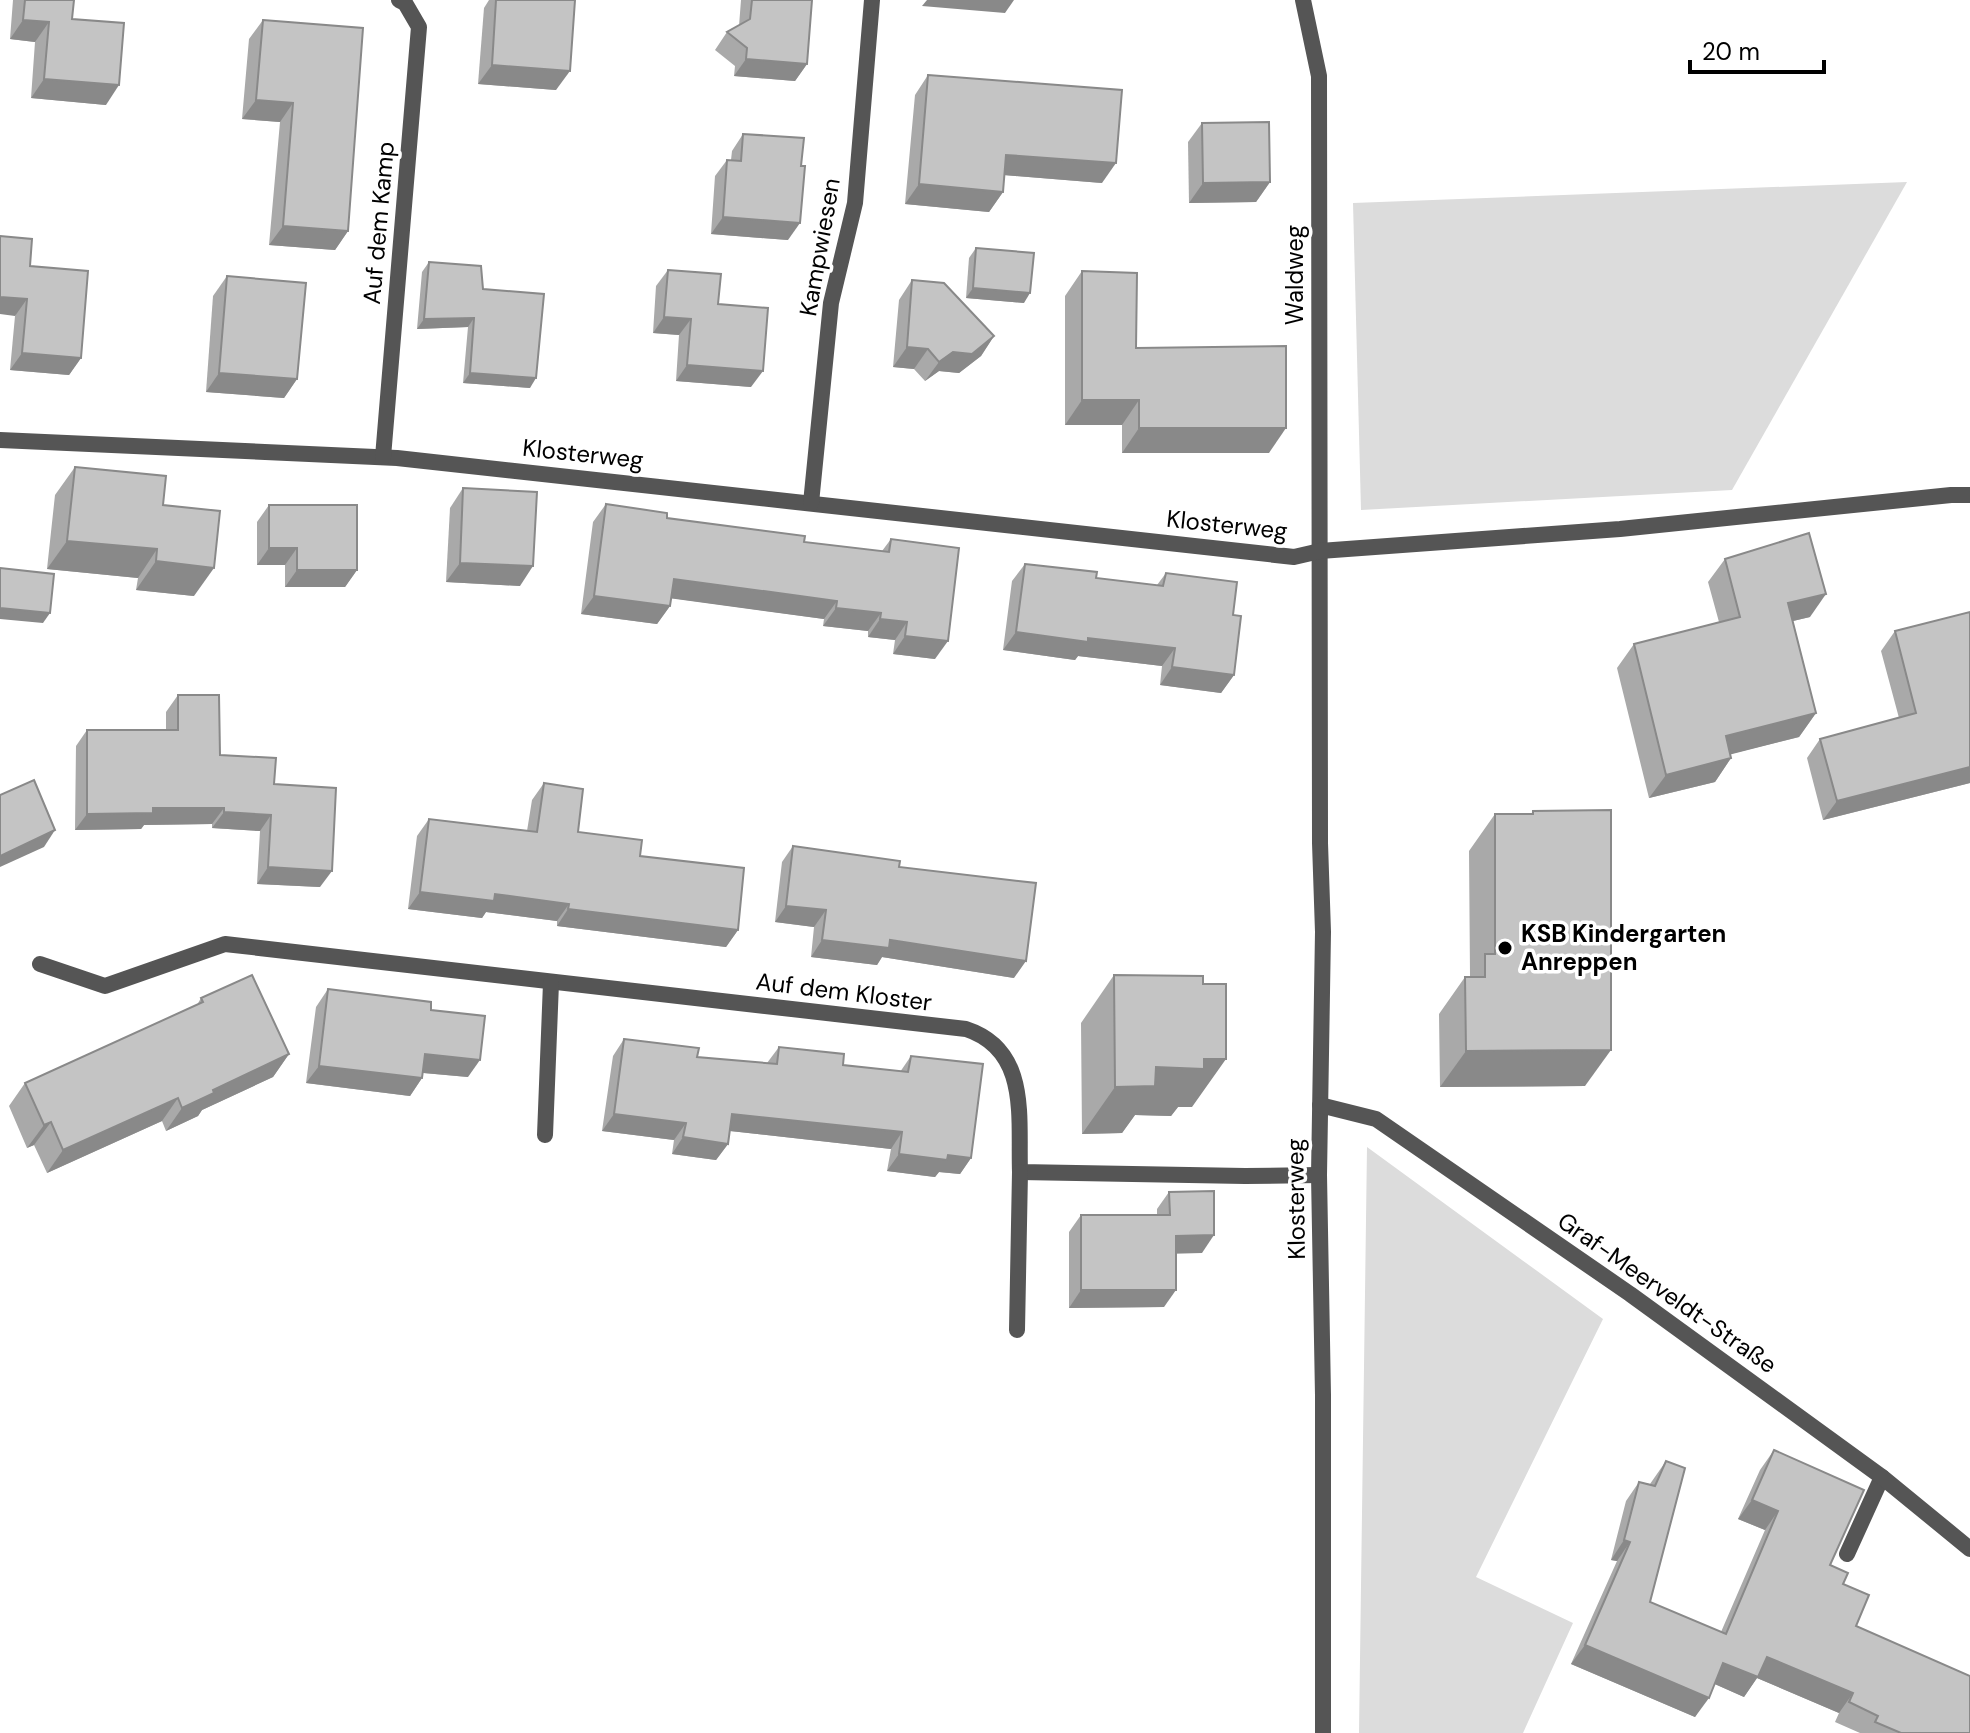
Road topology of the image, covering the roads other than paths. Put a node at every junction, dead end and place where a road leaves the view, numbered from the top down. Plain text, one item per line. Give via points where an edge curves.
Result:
1 (399, 0) edge
2 (872, 0) edge
3 (1303, 0) edge
4 (0, 440) edge
5 (383, 457) junction
6 (1970, 495) edge
7 (811, 503) junction
8 (1320, 551) junction
9 (40, 964) dead end
10 (551, 983) junction
11 (1320, 1105) junction
12 (545, 1135) dead end
13 (1020, 1172) junction
14 (1319, 1175) junction
15 (1017, 1330) dead end
16 (1882, 1477) junction
17 (1970, 1549) edge
18 (1847, 1554) edge
19 (1323, 1733) edge

1 - 5 street, Auf dem Kamp via 419,27
2 - 7 street, Kampwiesen via 855,203 831,303
3 - 8 street, Waldweg via 1319,76
4 - 5 street, Klosterweg
5 - 7 street, Klosterweg
6 - 8 street
7 - 8 street, Klosterweg via 1294,557
8 - 11 street, Klosterweg
9 - 10 street, Auf dem Kloster via 105,986 225,944
10 - 12 street
10 - 13 street, Auf dem Kloster via 981,1034 994,1042 1017,1084
11 - 14 street, Klosterweg
11 - 16 street, Graf-Meerveldt-Straße via 1376,1119
13 - 14 street
13 - 15 street, Auf dem Kloster
14 - 19 street, Klosterweg
16 - 17 street, Graf-Meerveldt-Straße
16 - 18 street

